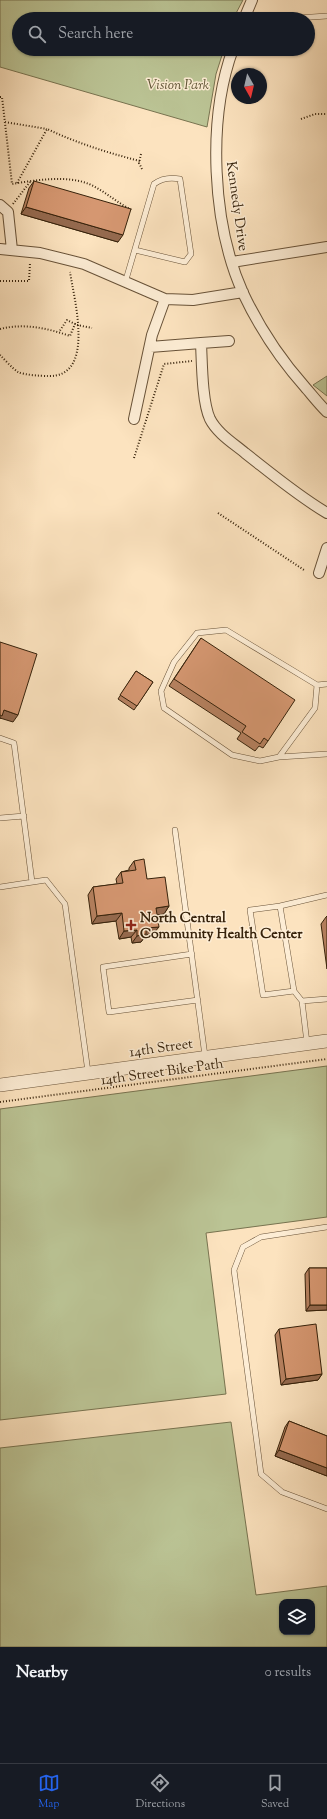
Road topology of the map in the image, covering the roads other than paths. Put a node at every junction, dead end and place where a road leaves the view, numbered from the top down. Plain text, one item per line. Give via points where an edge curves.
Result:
1 (252, 0) edge
2 (247, 12) edge
3 (327, 16) edge
4 (315, 17) edge
5 (231, 56) edge
6 (3, 208) edge
7 (327, 247) edge
8 (0, 249) edge
9 (12, 250) junction
10 (135, 250) junction
11 (232, 262) junction
12 (125, 283) junction
13 (242, 292) junction
14 (165, 299) junction
15 (229, 341) dead end
16 (201, 343) junction
17 (150, 347) junction
18 (327, 412) edge
19 (134, 419) dead end
20 (327, 513) edge
21 (327, 548) edge
22 (319, 573) dead end
23 (327, 684) edge
24 (317, 685) junction
25 (0, 738) edge
26 (327, 754) edge
27 (279, 758) junction
28 (24, 816) junction
29 (0, 818) edge
30 (175, 830) dead end
31 (32, 882) junction
32 (0, 887) edge
33 (327, 895) edge
34 (280, 906) junction
35 (192, 954) junction
36 (294, 991) junction
37 (327, 999) edge
38 (198, 1000) junction
39 (302, 1001) junction
40 (327, 1041) edge
41 (308, 1044) junction
42 (206, 1057) junction
43 (88, 1073) junction
44 (0, 1085) edge
45 (327, 1227) edge
46 (327, 1509) edge

1 - 2 street
3 - 4 lane
5 - 11 street, Kennedy Drive via 220,98 216,140 218,184
6 - 9 street via 8,212
7 - 11 street
8 - 9 street
9 - 12 street via 40,253 84,264
10 - 10 lane via 154,184 166,178 180,179 191,254 185,262
10 - 12 lane
11 - 13 street, Kennedy Drive
12 - 14 street
13 - 14 street via 193,300
13 - 18 street, Kennedy Drive via 287,368
14 - 17 street
15 - 16 street
16 - 17 street
16 - 20 street via 206,407 210,420 228,439 271,474 306,501
17 - 19 street
21 - 22 street
23 - 24 lane
24 - 27 lane via 315,708
24 - 27 lane via 226,630 197,633 174,662 161,691 164,708 232,755 260,761
25 - 28 lane via 14,743
26 - 27 lane
28 - 29 lane
28 - 31 lane
30 - 35 lane
31 - 32 lane
31 - 43 lane via 46,880 65,904
33 - 34 lane
34 - 36 lane
34 - 36 lane via 250,910 263,995
35 - 38 lane
35 - 38 lane via 103,967 109,1012
36 - 39 lane
37 - 39 lane
38 - 42 lane
39 - 41 lane
40 - 41 street, 14th Street
41 - 42 street, 14th Street
42 - 43 street, 14th Street
43 - 44 street, 14th Street
45 - 46 lane via 261,1237 243,1247 234,1270 261,1474 282,1492

